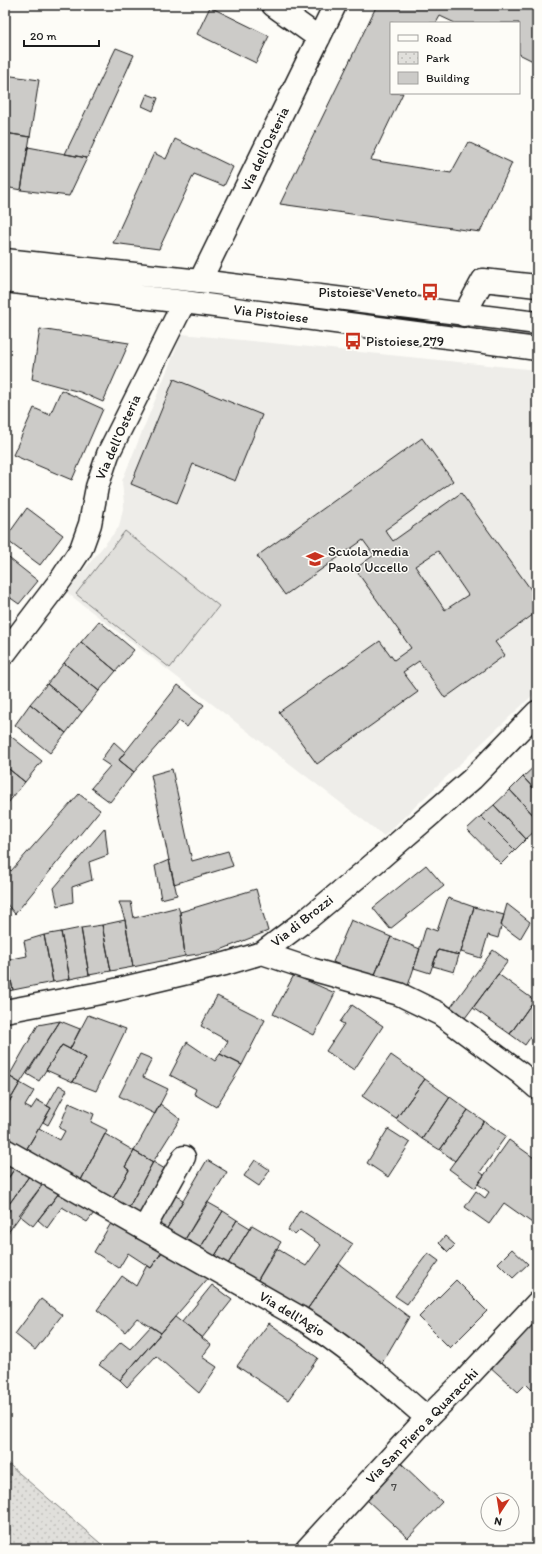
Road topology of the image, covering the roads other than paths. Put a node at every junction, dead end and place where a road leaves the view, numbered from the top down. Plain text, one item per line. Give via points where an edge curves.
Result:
1 (273, 5) edge
2 (335, 5) edge
3 (319, 38) junction
4 (5, 260) edge
5 (5, 281) edge
6 (200, 281) junction
7 (537, 286) edge
8 (184, 302) junction
9 (464, 315) junction
10 (537, 323) edge
11 (537, 349) edge
12 (5, 652) edge
13 (537, 712) edge
14 (262, 953) junction
15 (5, 1011) edge
16 (537, 1088) edge
17 (5, 1150) edge
18 (184, 1157) dead end
19 (144, 1229) junction
20 (537, 1303) edge
21 (427, 1418) junction
22 (307, 1549) edge

1 - 3 street
2 - 3 street, Via dell'Osteria
3 - 6 street, Via dell'Osteria
4 - 6 street, Via Pistoiese
5 - 8 street, Via Pistoiese
6 - 9 street, Via Pistoiese
7 - 9 street via 483,280
8 - 11 street, Via Pistoiese
8 - 12 street, Via dell'Osteria via 108,454 96,487 90,524 81,549
9 - 10 street, Via Pistoiese
13 - 14 street, Via di Brozzi via 466,784 311,916
14 - 15 street, Via di Brozzi via 111,991
14 - 16 street via 399,994 440,1014
17 - 19 street, Via dell'Agio
18 - 19 street
19 - 21 street, Via dell'Agio via 323,1332 382,1378
20 - 21 street, Via San Piero a Quaracchi
21 - 22 street, Via San Piero a Quaracchi

